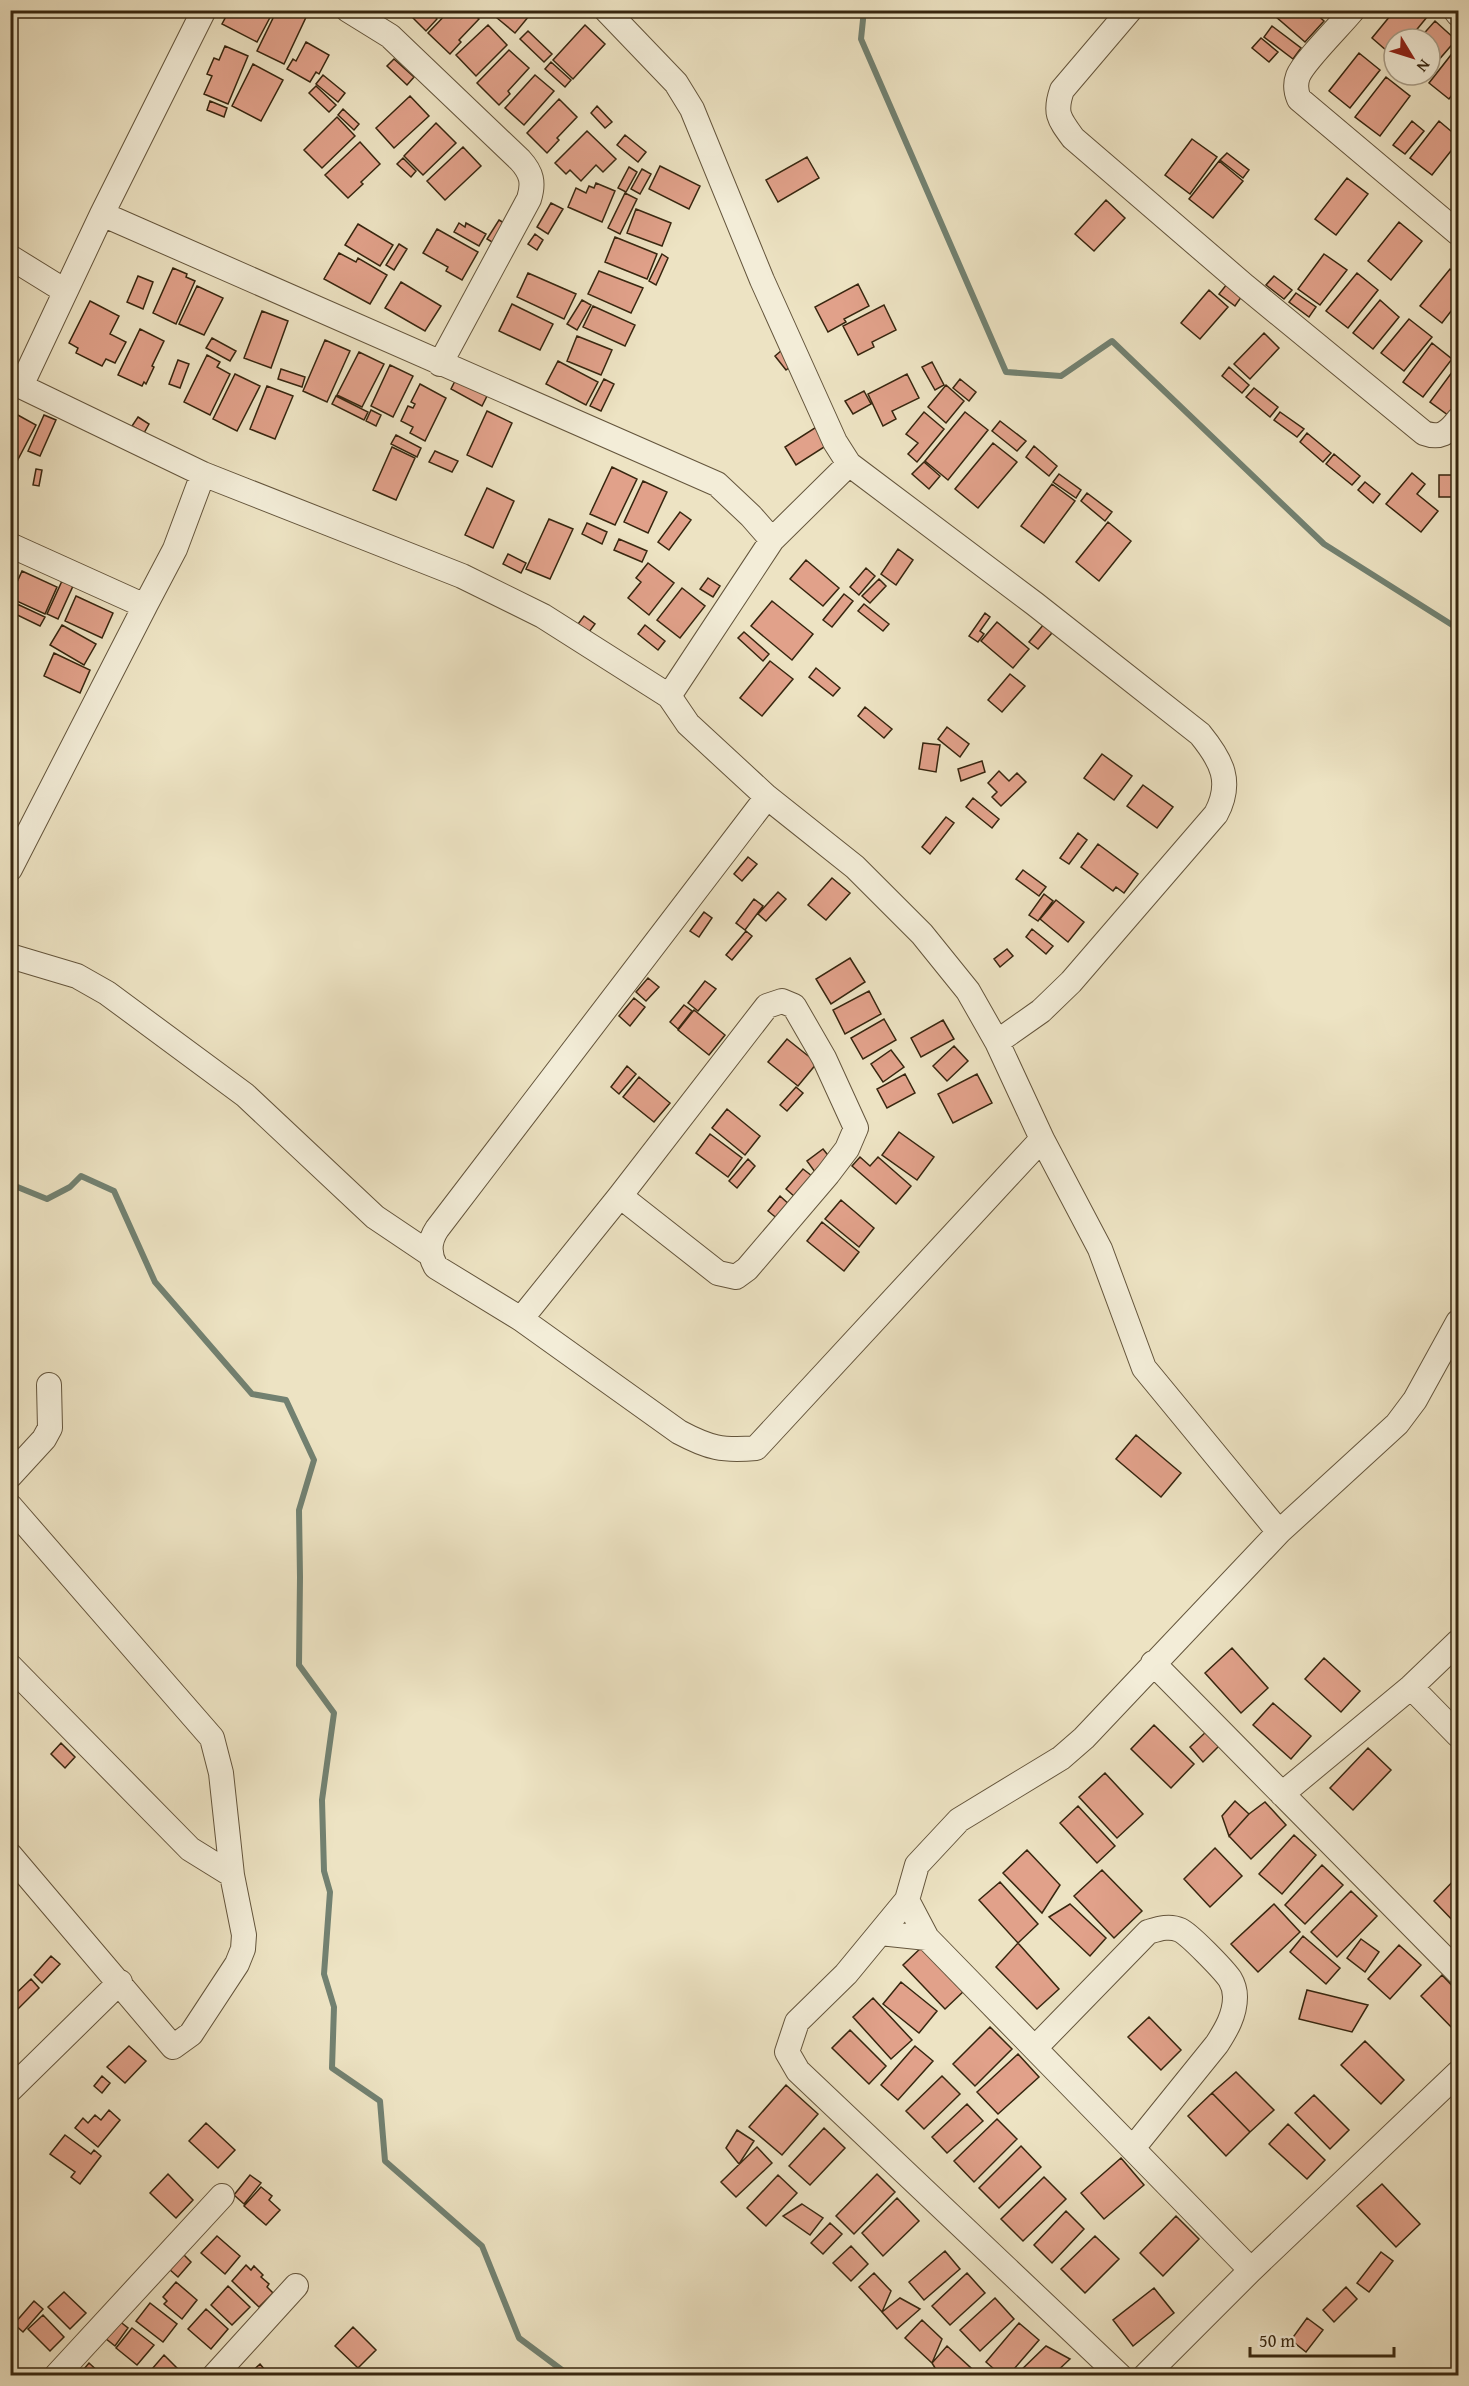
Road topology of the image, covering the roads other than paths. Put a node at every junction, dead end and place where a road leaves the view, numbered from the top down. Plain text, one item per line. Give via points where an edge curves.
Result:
1 (204, 10) edge
2 (348, 10) edge
3 (606, 10) edge
4 (1130, 10) edge
5 (1353, 10) edge
6 (1455, 10) edge
7 (1458, 14) edge
8 (102, 214) junction
9 (1458, 233) edge
10 (10, 257) edge
11 (65, 291) junction
12 (440, 364) junction
13 (16, 384) edge
14 (1458, 420) edge
15 (849, 464) junction
16 (203, 474) junction
17 (772, 540) junction
18 (10, 545) edge
19 (145, 606) junction
20 (669, 696) junction
21 (767, 797) junction
22 (10, 869) edge
23 (10, 956) edge
24 (996, 1042) junction
25 (1042, 1139) junction
26 (620, 1196) junction
27 (430, 1254) junction
28 (521, 1319) junction
29 (1458, 1322) edge
30 (49, 1385) dead end
31 (10, 1476) edge
32 (10, 1506) edge
33 (1279, 1532) junction
34 (1458, 1642) edge
35 (1153, 1663) junction
36 (10, 1666) edge
37 (1411, 1688) junction
38 (1458, 1735) edge
39 (1282, 1794) junction
40 (13, 1862) edge
41 (232, 1875) junction
42 (907, 1900) junction
43 (879, 1933) junction
44 (927, 1938) junction
45 (1458, 1972) edge
46 (120, 1982) junction
47 (1035, 2048) junction
48 (1458, 2073) edge
49 (10, 2090) edge
50 (1133, 2148) junction
51 (222, 2196) dead end
52 (1251, 2270) junction
53 (296, 2286) dead end
54 (56, 2376) edge
55 (214, 2376) edge
56 (1120, 2376) edge
57 (1145, 2376) edge

1 - 8 street
2 - 12 street via 390,36 531,175 529,199
3 - 15 street via 676,83 692,109 762,279 835,442
4 - 14 street via 1062,90 1057,105 1062,123 1073,138 1424,433 1441,436
5 - 9 street via 1301,70 1296,82 1299,99
6 - 7 street
8 - 11 street
8 - 12 street
10 - 11 street
11 - 13 street
12 - 17 street via 717,484
13 - 16 street
15 - 17 street
15 - 24 street via 1200,735 1224,775 1225,790 1216,814 1071,982 1041,1011
16 - 19 street via 175,549
16 - 20 street via 462,576 543,616
17 - 20 street
18 - 19 street
19 - 22 street
20 - 21 street via 688,724
21 - 24 street via 855,867 921,934 968,991
21 - 27 street via 437,1229
23 - 27 street via 78,976 107,993 245,1095 375,1217
24 - 25 street
25 - 28 street via 756,1448 705,1446 679,1432
25 - 33 street via 1100,1249 1144,1368
26 - 26 street via 767,1006 782,1001 794,1006 824,1058 856,1128 847,1149 828,1174 747,1269 736,1276 718,1274
26 - 28 street
27 - 28 street via 436,1267
29 - 33 street via 1415,1400 1397,1424
30 - 31 street via 50,1428
32 - 41 street via 212,1738 224,1791
33 - 35 street
34 - 37 street
35 - 39 street
35 - 42 street via 1061,1758 959,1820 917,1865
36 - 41 street via 190,1849
37 - 38 street
37 - 39 street
39 - 45 street
40 - 46 street
41 - 46 street via 244,1935 243,1949 191,2034 173,2047
42 - 43 street
42 - 44 street
43 - 44 street
43 - 56 street via 846,1974 797,2022 787,2052 798,2071
44 - 47 street
46 - 49 street
47 - 50 street
47 - 50 street via 1148,1932 1168,1928 1188,1935 1230,1979 1235,1997 1232,2014 1217,2044
48 - 52 street
50 - 52 street
51 - 54 street
52 - 57 street
53 - 55 street

